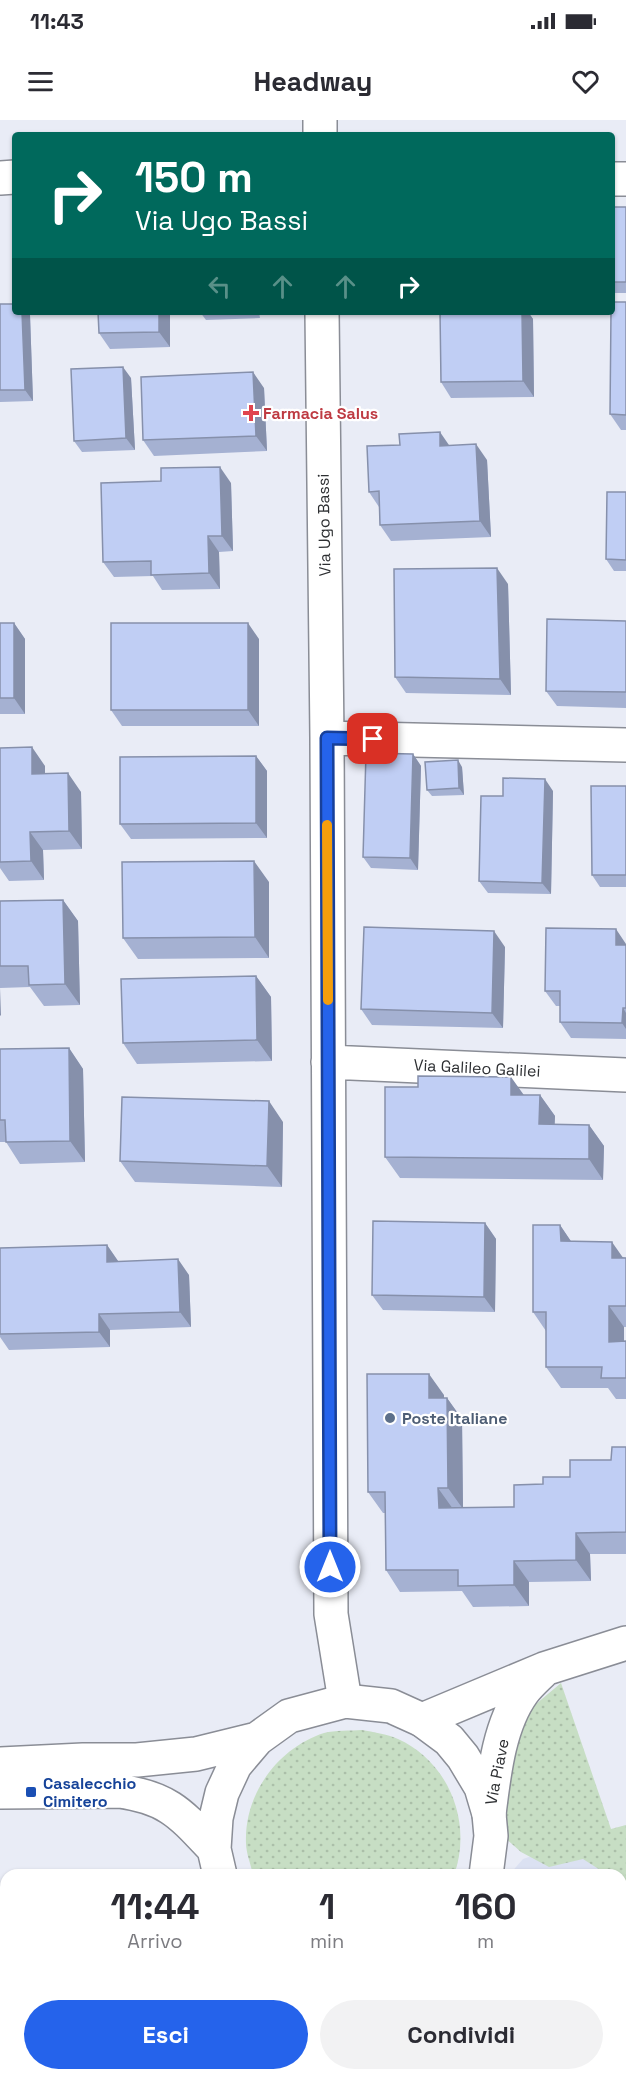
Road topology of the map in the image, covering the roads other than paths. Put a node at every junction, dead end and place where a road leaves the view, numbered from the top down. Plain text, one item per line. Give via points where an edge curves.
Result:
1 (322, 315) edge
2 (327, 738) junction
3 (626, 745) edge
4 (328, 1062) junction
5 (626, 1075) edge
6 (626, 1642) edge
7 (544, 1669) junction
8 (345, 1701) junction
9 (422, 1720) junction
10 (256, 1739) junction
11 (0, 1764) edge
12 (0, 1792) edge
13 (489, 1814) junction
14 (217, 1862) edge
15 (493, 1869) edge

1 - 2 street, Via Ugo Bassi
2 - 3 street
2 - 4 street, Via Ugo Bassi
4 - 5 street, Via Galileo Galilei
4 - 8 street, Via Ugo Bassi via 331,1614
6 - 7 street, Via Piave
7 - 9 street, Via Piave
7 - 13 street, Via Piave via 522,1693 508,1722 497,1756
8 - 9 street via 391,1706
8 - 10 street via 290,1716
9 - 13 street via 463,1757 481,1788
10 - 11 street via 196,1754 137,1760
10 - 14 street via 235,1765 222,1793 216,1818
12 - 14 street via 118,1791 162,1801 186,1818
13 - 15 street

